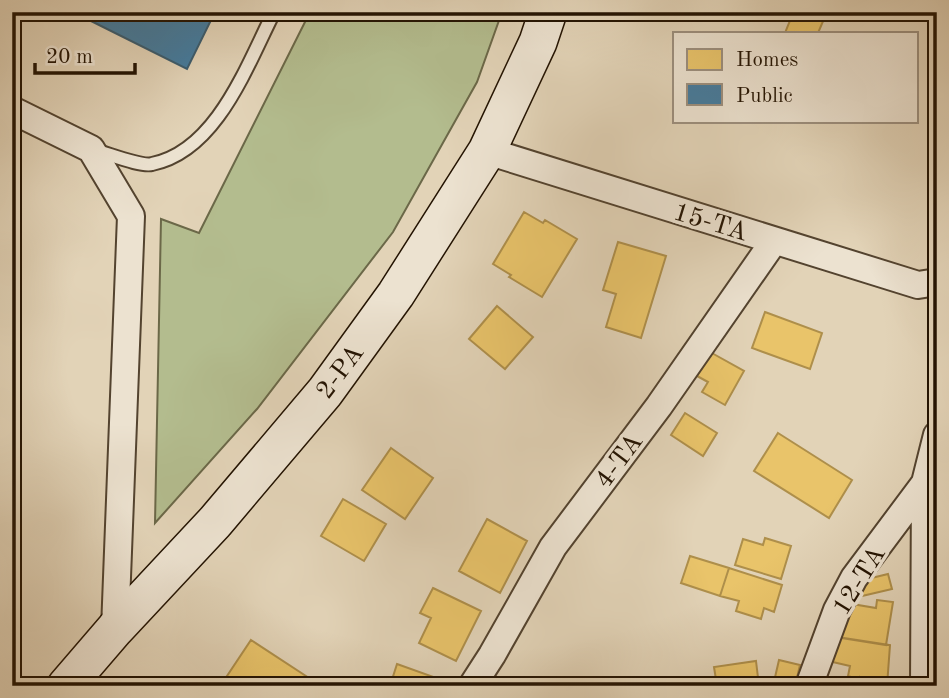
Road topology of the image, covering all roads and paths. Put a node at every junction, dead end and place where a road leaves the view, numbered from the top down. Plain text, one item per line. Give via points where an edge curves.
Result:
1 (274, 12) edge
2 (548, 12) edge
3 (12, 110) edge
4 (91, 149) junction
5 (487, 151) junction
6 (774, 241) junction
7 (937, 282) edge
8 (937, 435) edge
9 (925, 483) junction
10 (115, 629) junction
11 (66, 686) edge
12 (472, 686) edge
13 (809, 686) edge
14 (924, 686) edge

1 - 4 lane via 221,114 191,148 150,165
2 - 5 main road, 2-РА
3 - 4 street
4 - 10 street via 131,216
5 - 6 street, 15-ТА
5 - 10 main road, 2-РА via 396,293 325,391 215,522
6 - 7 street, 15-ТА via 918,285
6 - 12 street, 4-ТА via 553,547
8 - 9 street
9 - 13 street, 12-ТА via 855,578 837,610
9 - 14 street
10 - 11 main road, 2-РА

